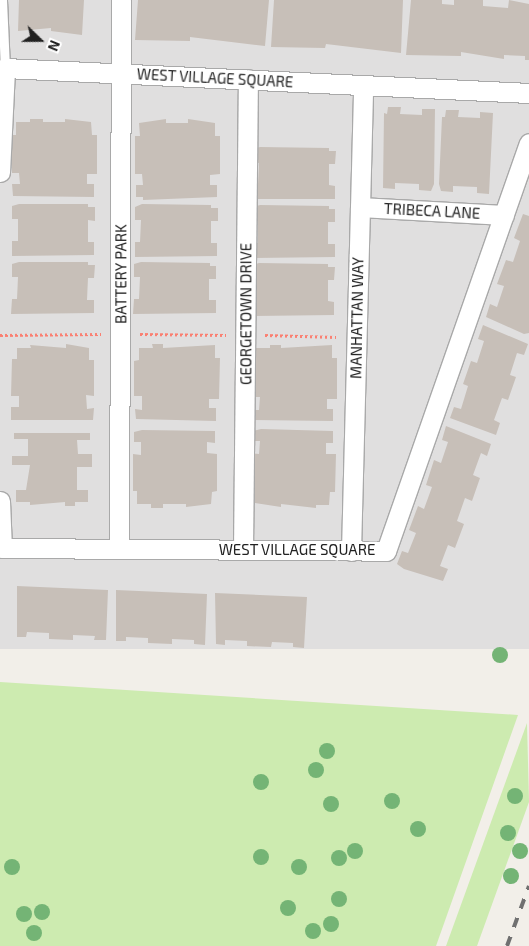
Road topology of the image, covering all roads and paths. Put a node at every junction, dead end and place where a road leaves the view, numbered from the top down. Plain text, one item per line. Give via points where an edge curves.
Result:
1 (2, 0) edge
2 (121, 0) edge
3 (5, 68) junction
4 (122, 73) junction
5 (248, 78) junction
6 (363, 85) junction
7 (529, 93) edge
8 (529, 143) edge
9 (0, 172) edge
10 (360, 207) junction
11 (504, 215) junction
12 (121, 334) junction
13 (0, 335) edge
14 (246, 335) junction
15 (356, 338) junction
16 (0, 501) edge
17 (119, 548) junction
18 (244, 550) junction
19 (351, 551) junction

1 - 3 lane
2 - 4 street, BATTERY PARK
3 - 4 street, WEST VILLAGE SQUARE
3 - 9 street
4 - 5 street, WEST VILLAGE SQUARE
4 - 12 street, BATTERY PARK
5 - 6 street, WEST VILLAGE SQUARE
5 - 14 street, GEORGETOWN DRIVE
6 - 7 street, WEST VILLAGE SQUARE
6 - 10 street, MANHATTAN WAY
8 - 11 street, WEST VILLAGE SQUARE
10 - 11 street, TRIBECA LANE
10 - 15 street, MANHATTAN WAY
11 - 19 street, WEST VILLAGE SQUARE via 386,551
12 - 13 path
12 - 14 path
12 - 17 street, BATTERY PARK
14 - 15 path
14 - 18 street, GEORGETOWN DRIVE
15 - 19 street, MANHATTAN WAY
16 - 17 street, WEST VILLAGE SQUARE via 2,548
17 - 18 street, WEST VILLAGE SQUARE
18 - 19 street, WEST VILLAGE SQUARE

